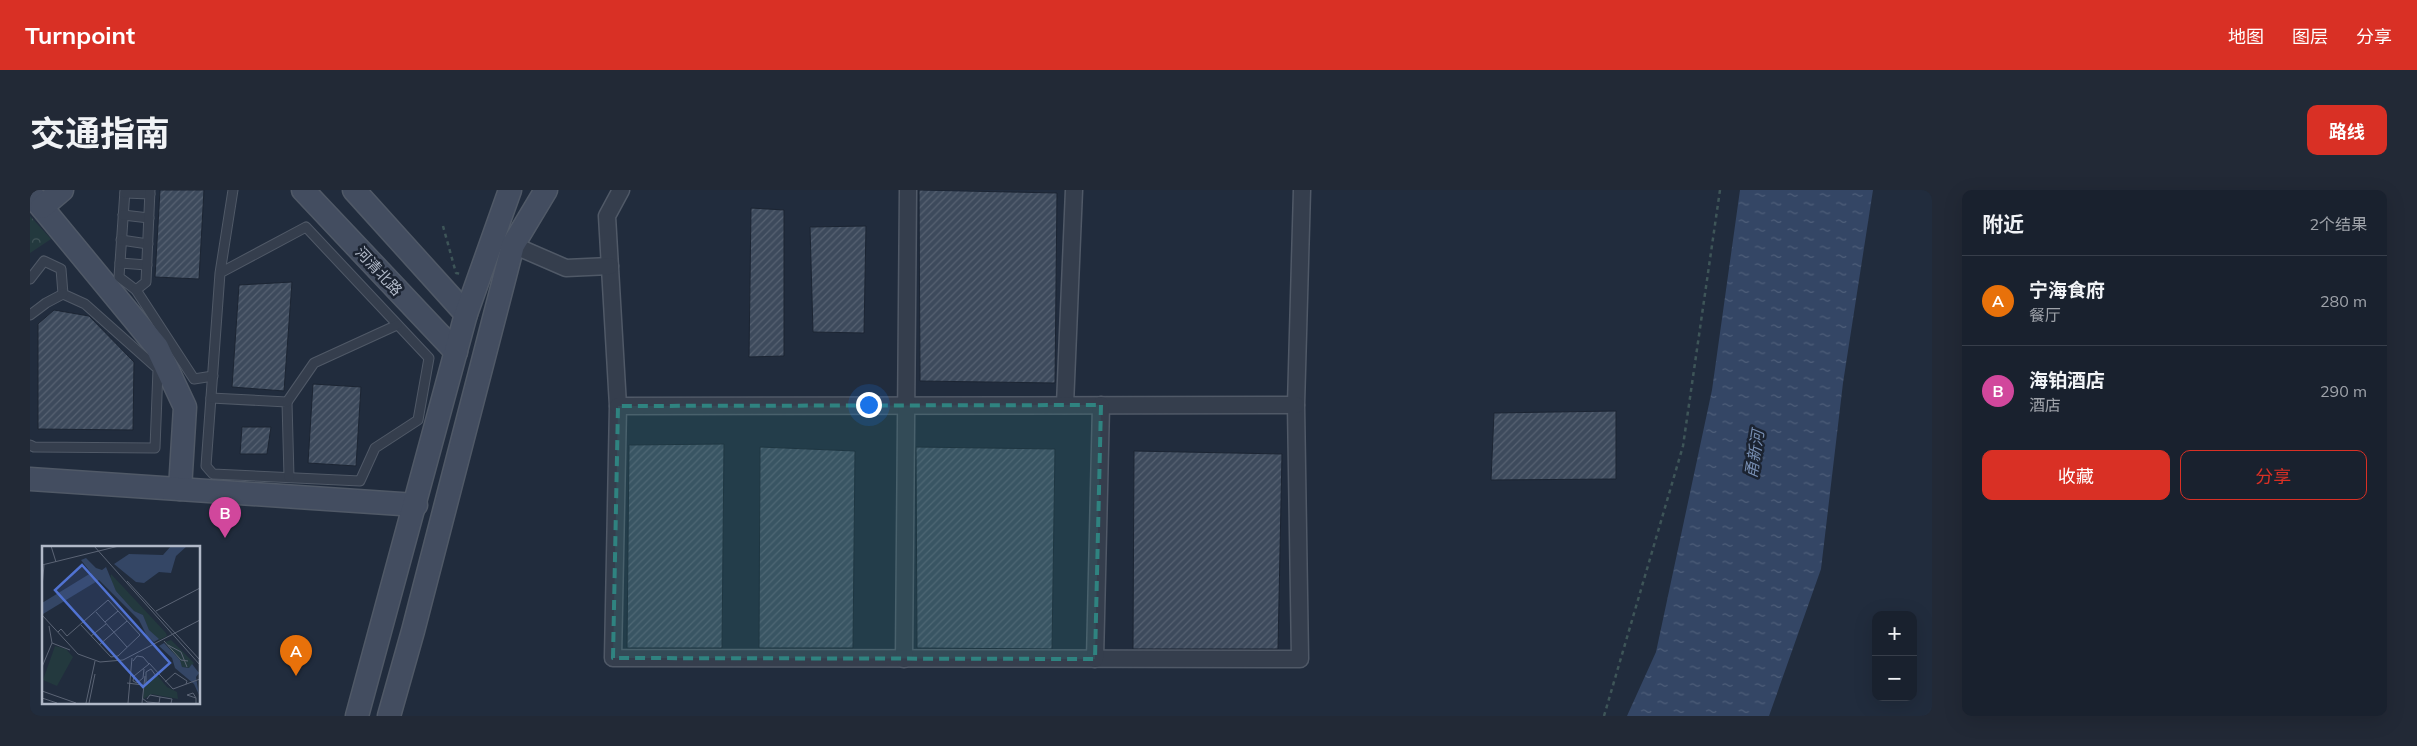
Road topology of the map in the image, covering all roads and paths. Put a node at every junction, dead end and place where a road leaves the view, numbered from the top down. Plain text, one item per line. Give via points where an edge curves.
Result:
1 (62, 190) edge
2 (234, 190) edge
3 (302, 190) edge
4 (354, 190) edge
5 (510, 190) edge
6 (546, 190) edge
7 (621, 190) edge
8 (908, 190) edge
9 (1074, 190) edge
10 (1302, 190) edge
11 (1720, 190) edge
12 (125, 191) edge
13 (150, 192) edge
14 (36, 200) edge
15 (123, 215) junction
16 (149, 218) junction
17 (121, 240) junction
18 (148, 244) junction
19 (514, 245) junction
20 (120, 263) junction
21 (147, 265) junction
22 (610, 266) junction
23 (220, 273) junction
24 (30, 279) edge
25 (136, 290) junction
26 (63, 294) junction
27 (466, 314) junction
28 (30, 315) edge
29 (398, 325) junction
30 (456, 352) junction
31 (164, 370) junction
32 (213, 376) junction
33 (194, 379) junction
34 (212, 398) junction
35 (287, 402) junction
36 (1065, 405) junction
37 (1101, 405) junction
38 (1296, 405) junction
39 (618, 406) junction
40 (906, 406) junction
41 (30, 445) edge
42 (289, 477) junction
43 (30, 479) edge
44 (180, 489) junction
45 (416, 505) junction
46 (904, 659) junction
47 (1095, 659) junction
48 (356, 716) edge
49 (389, 716) edge
50 (1604, 716) edge

1 - 14 main road
2 - 23 lane
3 - 30 main road, 河清北路
4 - 27 main road
5 - 27 main road
6 - 19 main road
7 - 22 street via 607,216
8 - 40 street
9 - 36 street
10 - 38 street
11 - 50 path via 1683,446
12 - 13 lane
12 - 15 lane
13 - 16 lane
14 - 31 main road via 157,347
15 - 16 lane
15 - 17 lane
16 - 18 lane
17 - 18 lane
17 - 20 lane
18 - 21 lane
19 - 22 street via 566,268
19 - 49 main road
20 - 21 lane
20 - 25 lane via 119,277
21 - 25 lane via 146,282
22 - 39 street
23 - 29 lane via 306,227
23 - 32 lane
24 - 26 lane via 44,261 61,269
25 - 33 lane
26 - 28 lane
26 - 31 lane via 85,304
27 - 30 main road
29 - 35 lane via 314,363
29 - 42 lane via 428,358 418,420 375,448 360,480
30 - 45 main road
31 - 33 lane
31 - 41 lane via 155,448
31 - 44 main road via 185,408
32 - 33 lane
32 - 34 lane
34 - 35 lane
34 - 42 lane via 206,466 213,474
35 - 42 lane
36 - 37 street
36 - 40 street
37 - 38 street
37 - 47 street
38 - 47 street via 1300,660
39 - 40 street
39 - 46 street via 613,658
40 - 46 street
43 - 44 main road
44 - 45 main road
45 - 48 main road
46 - 47 street

